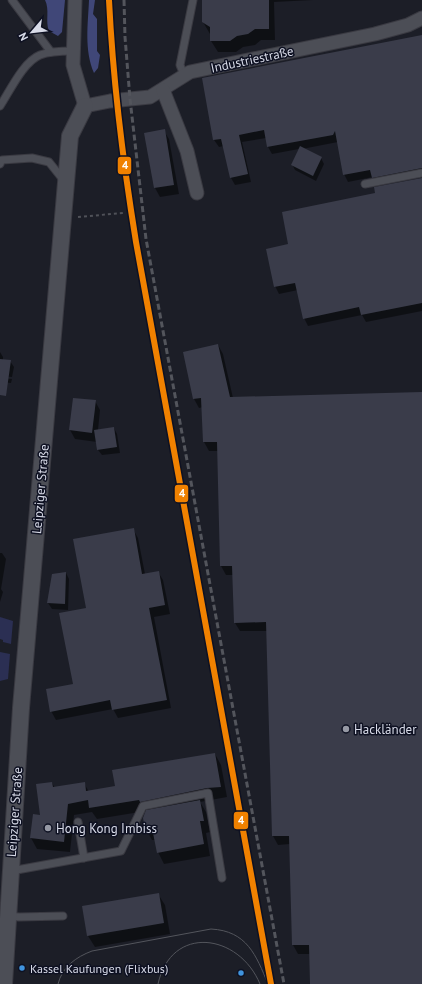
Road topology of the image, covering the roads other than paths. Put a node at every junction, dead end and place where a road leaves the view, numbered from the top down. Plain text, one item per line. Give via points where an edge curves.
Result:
1 (12, 0) edge
2 (75, 0) edge
3 (193, 0) edge
4 (422, 18) edge
5 (73, 51) junction
6 (51, 52) junction
7 (184, 76) junction
8 (163, 90) junction
9 (0, 106) edge
10 (86, 106) junction
11 (0, 164) edge
12 (422, 173) edge
13 (66, 183) junction
14 (365, 184) dead end
15 (197, 193) dead end
16 (78, 822) dead end
17 (84, 858) junction
18 (11, 871) junction
19 (222, 878) dead end
20 (8, 916) junction
21 (63, 916) dead end
22 (4, 984) edge

1 - 6 lane
2 - 5 street
3 - 7 lane via 180,65
4 - 7 street, Industriestraße via 408,25 375,34 197,70
5 - 6 lane
5 - 10 street via 73,65
6 - 9 lane via 33,58
7 - 8 street, Industriestraße
8 - 10 street, Industriestraße via 150,97
8 - 15 street via 187,151
10 - 13 street, Leipziger Straße via 70,136
11 - 13 lane via 2,160 32,158 49,162
12 - 14 lane
13 - 18 street, Leipziger Straße via 21,708
16 - 17 lane
17 - 18 lane
17 - 19 lane via 121,851 143,806 208,794
18 - 20 street, Leipziger Straße
20 - 21 lane
20 - 22 street, Leipziger Straße

